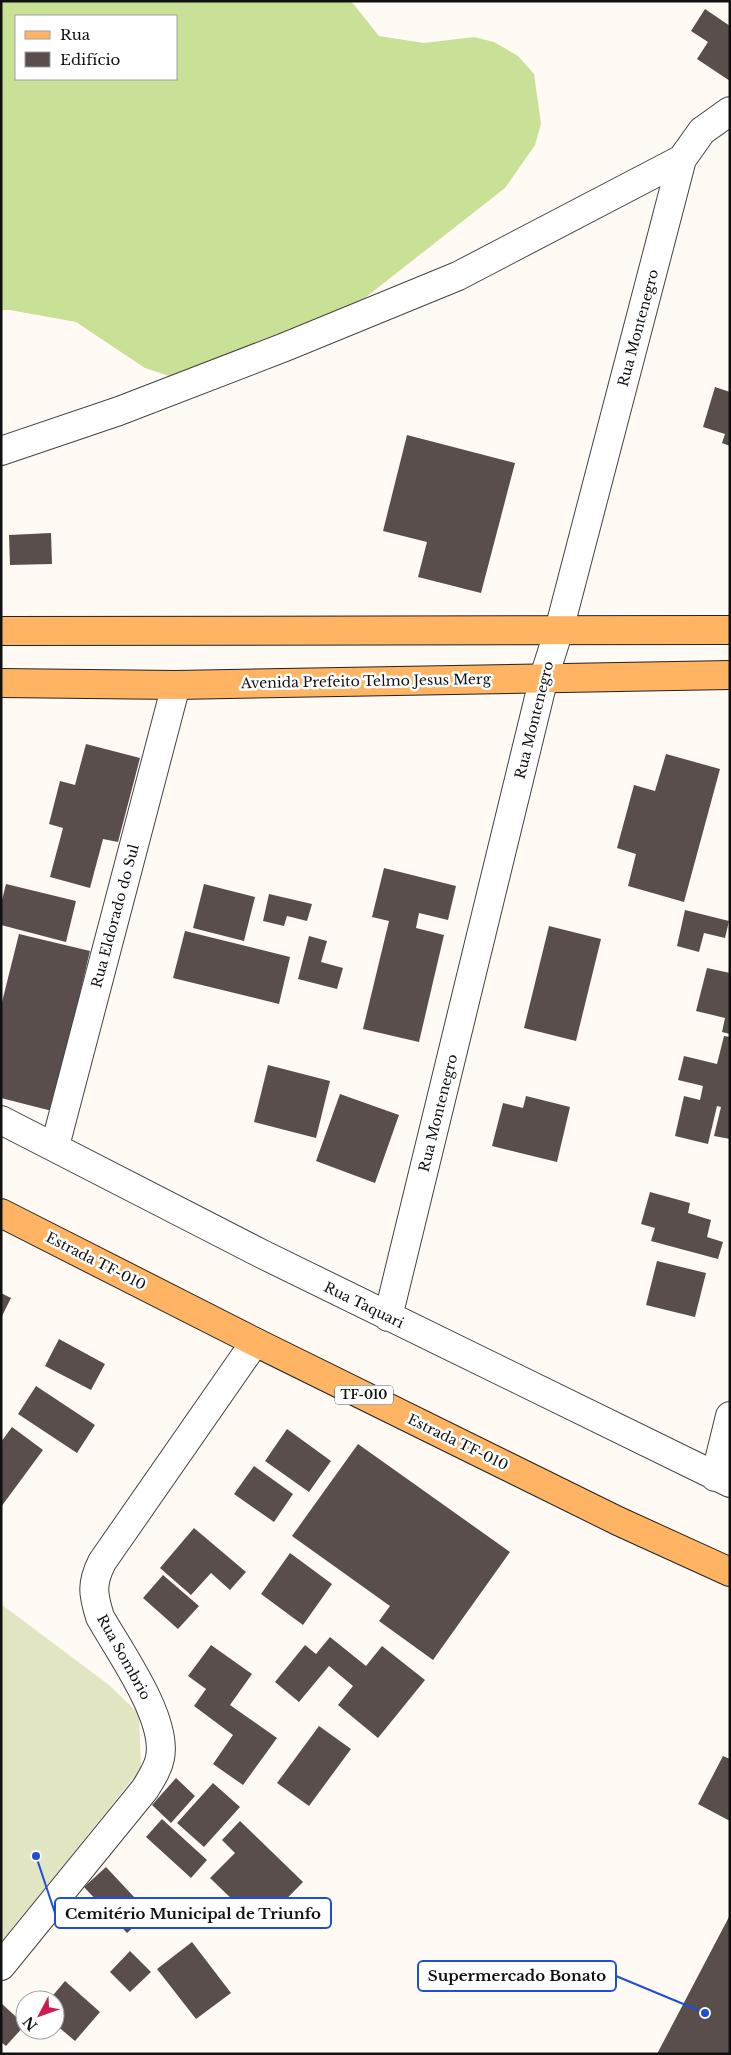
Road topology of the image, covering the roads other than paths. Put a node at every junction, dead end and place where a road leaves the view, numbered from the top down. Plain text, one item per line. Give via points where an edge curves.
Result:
1 (730, 110) edge
2 (682, 159) junction
3 (1, 451) edge
4 (559, 630) junction
5 (730, 630) edge
6 (1, 631) edge
7 (730, 675) edge
8 (544, 678) junction
9 (1, 683) edge
10 (176, 685) junction
11 (1, 1120) edge
12 (55, 1146) junction
13 (1, 1213) edge
14 (388, 1317) junction
15 (255, 1342) junction
16 (730, 1416) edge
17 (723, 1480) edge
18 (730, 1572) edge
19 (1, 1966) edge

1 - 2 street, Rua Montenegro via 702,131
2 - 3 street via 458,276 119,411
2 - 4 street, Rua Montenegro
4 - 5 main road
4 - 6 main road
4 - 8 street, Rua Montenegro
7 - 8 main road, Avenida Prefeito Telmo Jesus Merg
8 - 10 main road, Avenida Prefeito Telmo Jesus Merg
8 - 14 street, Rua Montenegro
9 - 10 main road, Avenida Prefeito Telmo Jesus Merg
10 - 12 street, Rua Eldorado do Sul
11 - 12 street, Rua Taquari
12 - 14 street, Rua Taquari
13 - 15 main road, Estrada TF-010 / TF-010
14 - 17 street, Rua Taquari
15 - 18 main road, Estrada TF-010 / TF-010 via 618,1521
15 - 19 street, Rua Sombrio via 94,1578 94,1598 100,1617 158,1722 160,1757 154,1774
16 - 17 street

